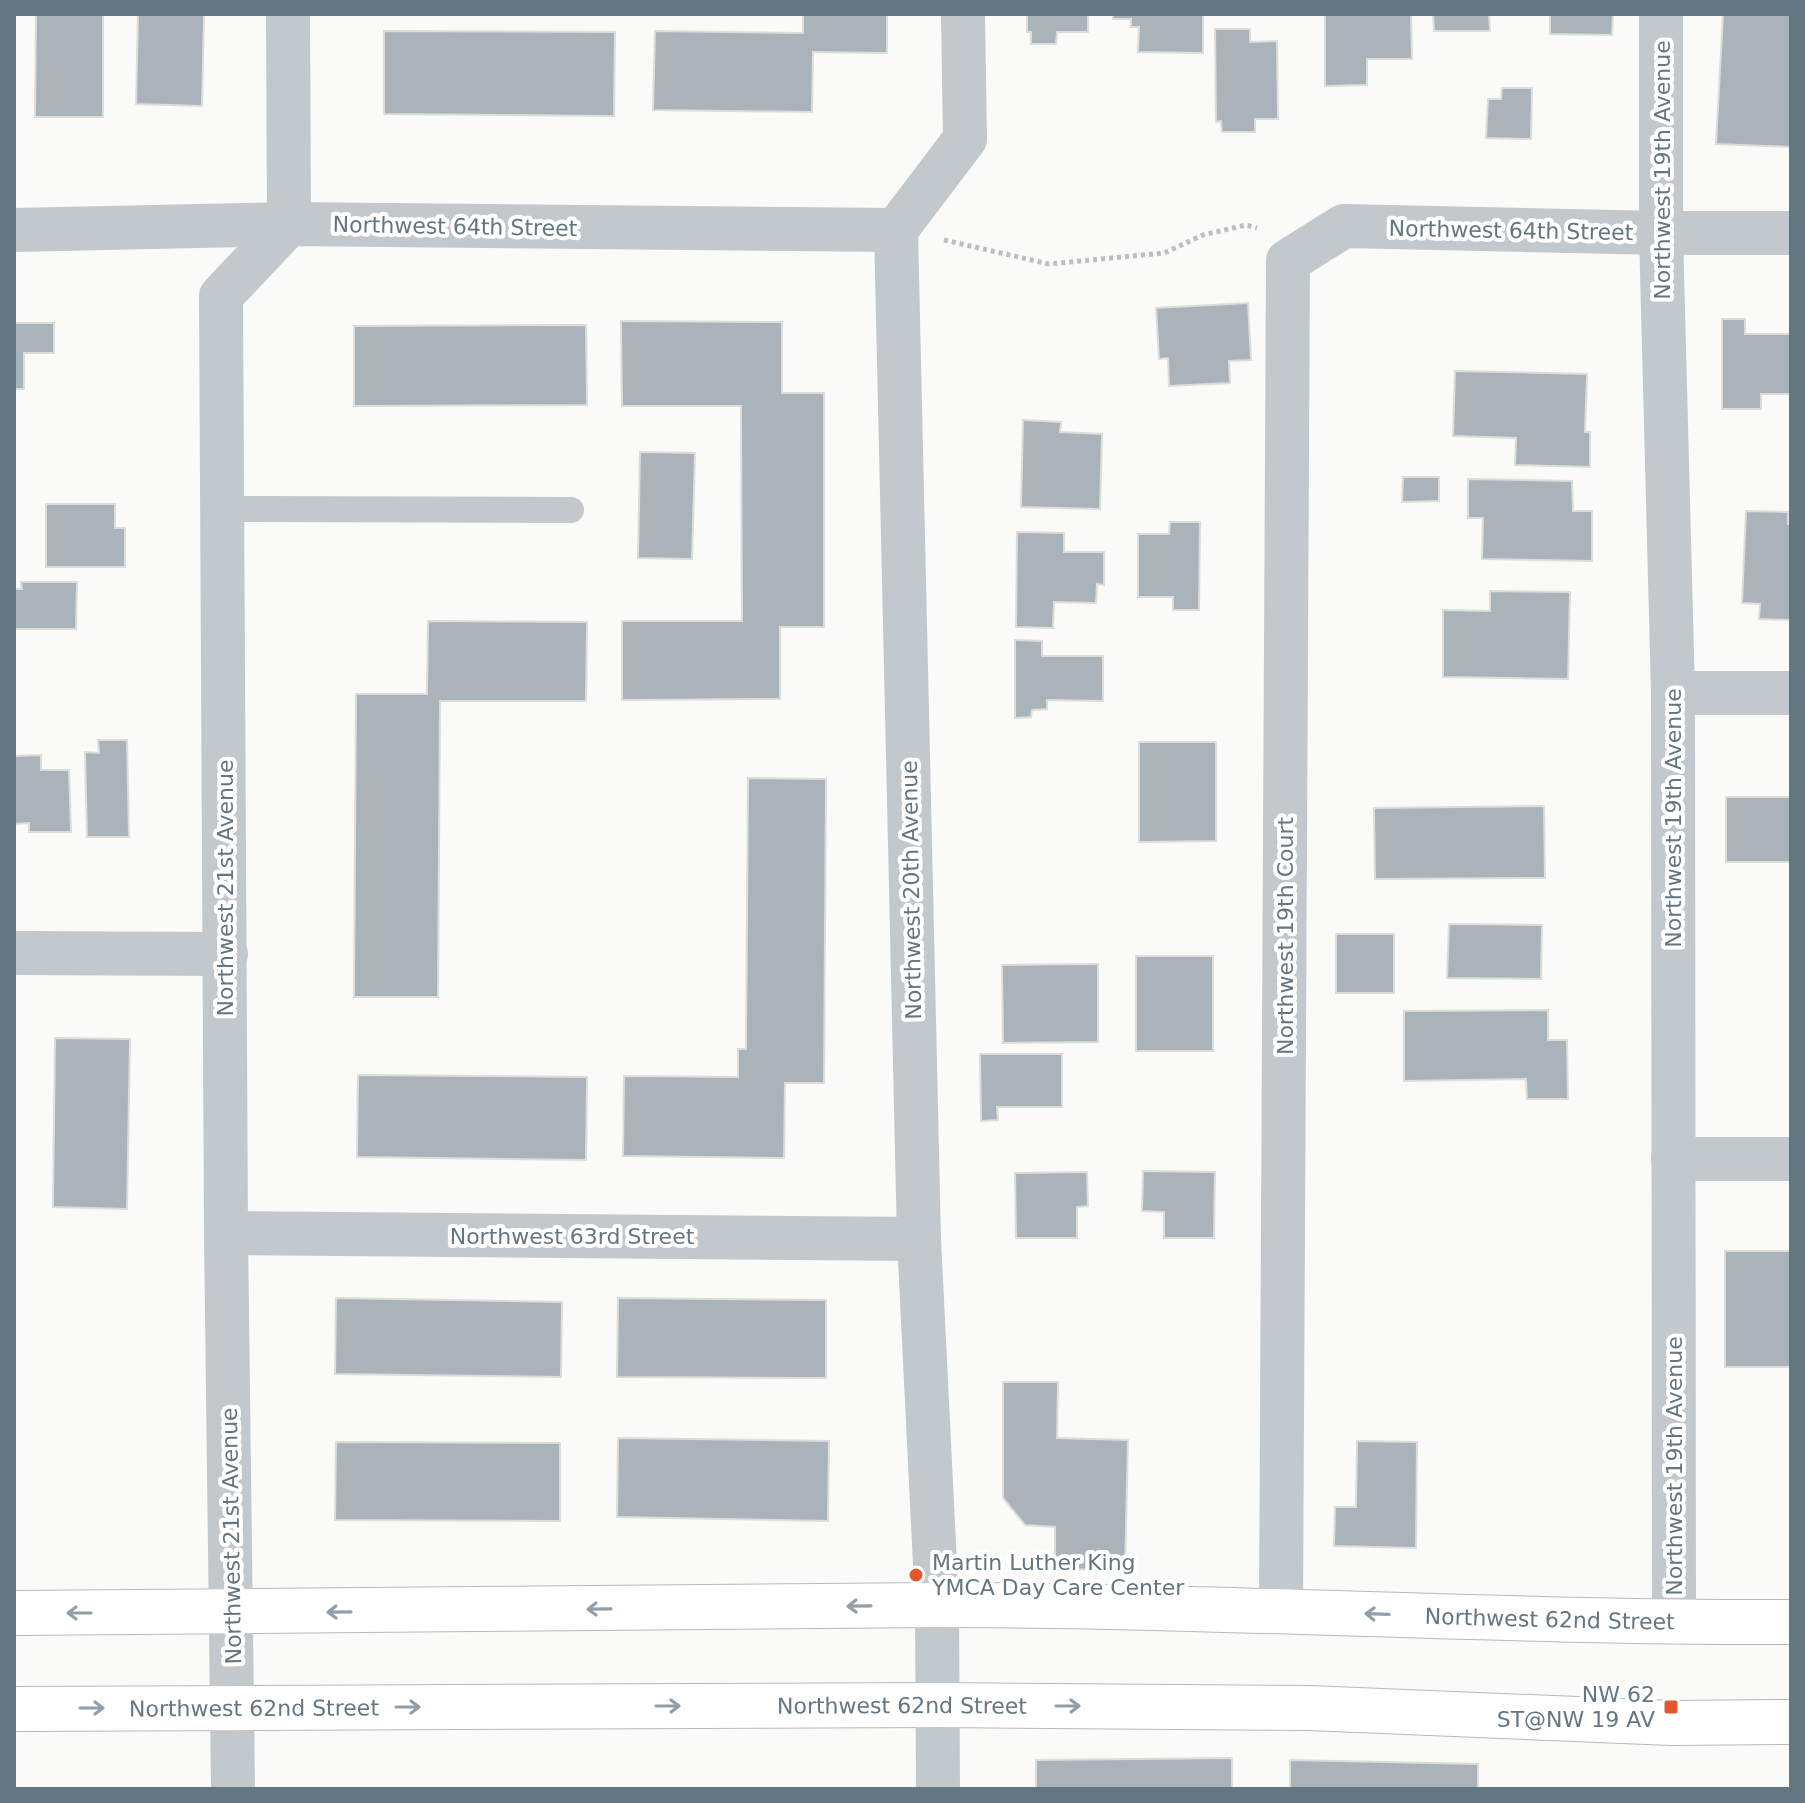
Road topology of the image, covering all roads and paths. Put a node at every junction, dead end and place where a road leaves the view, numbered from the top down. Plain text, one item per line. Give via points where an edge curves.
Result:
1 (288, 14) edge
2 (963, 14) edge
3 (1661, 14) edge
4 (289, 224) junction
5 (14, 230) edge
6 (896, 230) junction
7 (1661, 233) junction
8 (1791, 233) edge
9 (1288, 261) junction
10 (222, 509) junction
11 (571, 510) dead end
12 (1673, 693) junction
13 (1791, 693) edge
14 (14, 953) edge
15 (226, 954) junction
16 (1673, 1159) junction
17 (1791, 1159) edge
18 (226, 1233) junction
19 (919, 1239) junction
20 (937, 1605) junction
21 (1281, 1611) junction
22 (14, 1613) edge
23 (232, 1613) junction
24 (1674, 1622) junction
25 (1791, 1622) edge
26 (937, 1705) junction
27 (234, 1708) junction
28 (14, 1709) edge
29 (1791, 1722) edge
30 (233, 1789) edge
31 (938, 1789) edge

1 - 4 street
2 - 6 street via 965,139
3 - 7 street, Northwest 19th Avenue
4 - 5 street, Northwest 64th Street
4 - 6 street, Northwest 64th Street
4 - 10 street, Northwest 21st Avenue via 221,296
6 - 9 path via 1049,264 1164,253 1203,235 1246,225 1271,231
6 - 19 street, Northwest 20th Avenue
7 - 8 street, Northwest 64th Street
7 - 9 street, Northwest 64th Street via 1344,226
7 - 12 street, Northwest 19th Avenue
9 - 21 street, Northwest 19th Court
10 - 11 lane
10 - 15 street, Northwest 21st Avenue
12 - 13 street
12 - 16 street, Northwest 19th Avenue
14 - 15 street
15 - 18 street, Northwest 21st Avenue
16 - 17 street
16 - 24 street, Northwest 19th Avenue
18 - 19 street, Northwest 63rd Street
18 - 23 street, Northwest 21st Avenue
19 - 20 street, Northwest 20th Avenue
20 - 21 main road, Northwest 62nd Street
20 -> 23 main road, Northwest 62nd Street
20 - 26 street, Northwest 20th Avenue
24 -> 21 main road, Northwest 62nd Street
23 -> 22 main road, Northwest 62nd Street
23 - 27 street, Northwest 21st Avenue
24 - 25 main road, Northwest 62nd Street
27 -> 26 main road, Northwest 62nd Street
26 -> 29 main road, Northwest 62nd Street via 1309,1708 1672,1723
26 - 31 street, Northwest 20th Avenue
28 -> 27 main road, Northwest 62nd Street
27 - 30 street, Northwest 21st Avenue

